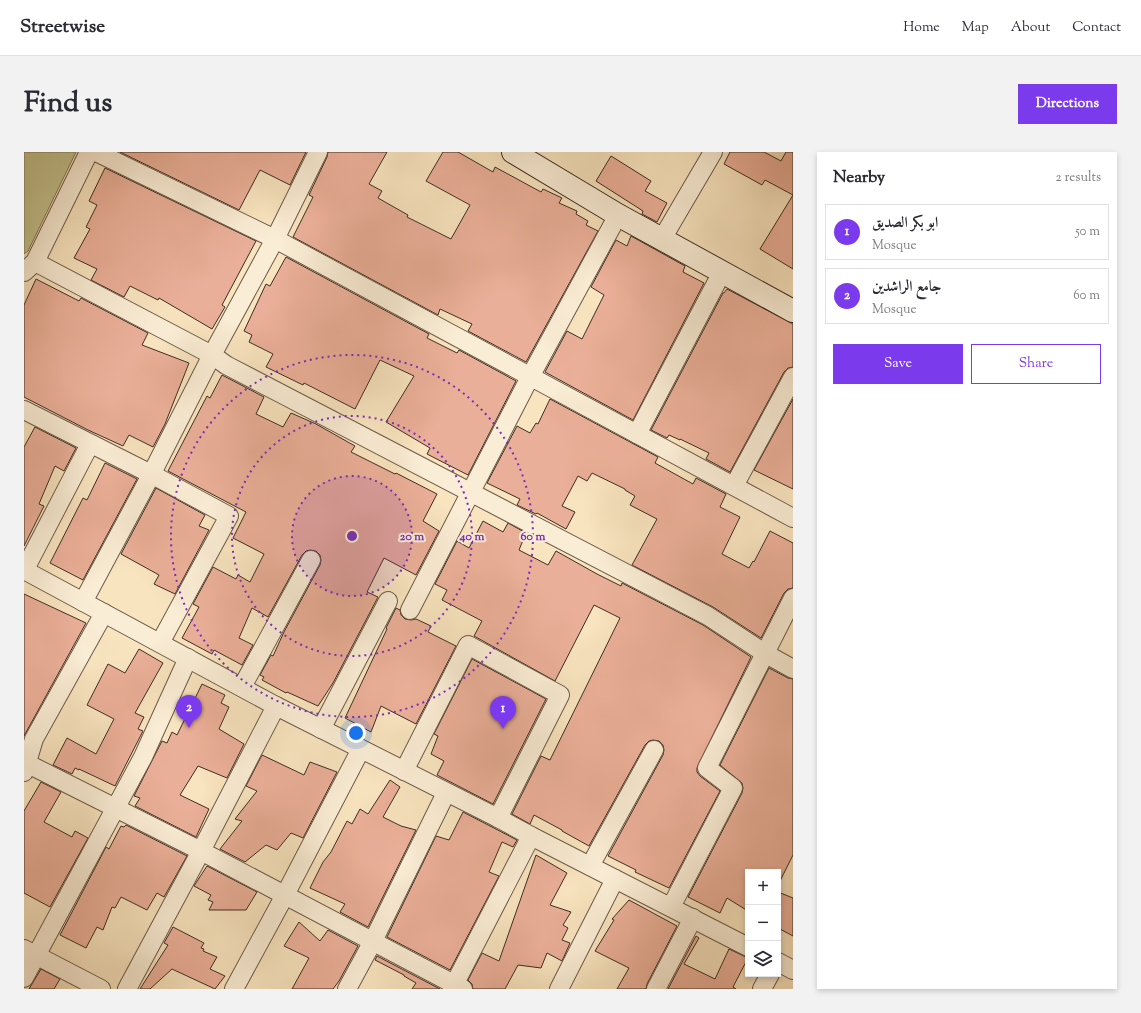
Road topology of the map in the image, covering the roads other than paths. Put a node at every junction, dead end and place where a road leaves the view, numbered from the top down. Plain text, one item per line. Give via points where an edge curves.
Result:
1 (89, 152) edge
2 (96, 152) edge
3 (318, 152) edge
4 (513, 152) edge
5 (713, 152) edge
6 (618, 215) junction
7 (275, 239) junction
8 (662, 239) junction
9 (30, 267) edge
10 (722, 272) junction
11 (793, 311) edge
12 (212, 355) junction
13 (530, 377) junction
14 (793, 377) edge
15 (24, 410) edge
16 (637, 434) junction
17 (90, 444) junction
18 (151, 474) junction
19 (734, 486) junction
20 (471, 491) junction
21 (793, 518) edge
22 (311, 560) dead end
23 (24, 571) edge
24 (793, 598) edge
25 (388, 601) dead end
26 (83, 602) junction
27 (410, 610) dead end
28 (104, 613) junction
29 (160, 643) junction
30 (766, 654) junction
31 (188, 658) junction
32 (793, 669) edge
33 (242, 687) junction
34 (276, 706) junction
35 (321, 729) junction
36 (361, 749) junction
37 (654, 750) dead end
38 (25, 766) edge
39 (404, 771) junction
40 (446, 793) junction
41 (116, 808) junction
42 (498, 818) junction
43 (531, 836) junction
44 (201, 851) junction
45 (590, 866) junction
46 (615, 879) junction
47 (285, 895) junction
48 (671, 907) junction
49 (693, 918) junction
50 (373, 941) junction
51 (745, 945) edge
52 (30, 953) edge
53 (781, 964) edge
54 (793, 970) edge
55 (768, 977) edge
56 (24, 978) edge
57 (456, 988) edge
58 (101, 989) edge
59 (127, 989) edge
60 (234, 989) edge
61 (347, 989) edge
62 (558, 989) edge
63 (656, 989) edge
64 (762, 989) edge

1 - 9 street
2 - 7 street
3 - 7 street
4 - 6 main road
5 - 8 street
6 - 8 main road
6 - 13 street
7 - 12 street
7 - 13 street
8 - 10 main road
9 - 12 street
10 - 11 main road
10 - 16 street
12 - 18 street
12 - 20 street via 226,365
13 - 16 street
13 - 20 street
14 - 19 street
15 - 17 street
16 - 19 street
17 - 18 street
17 - 23 street
18 - 26 street
18 - 29 street via 229,516
19 - 21 street
20 - 27 street
20 - 30 street via 708,616
22 - 33 street
23 - 26 street
24 - 30 street
25 - 35 street
26 - 28 street
28 - 29 street
28 - 38 street via 34,739
29 - 31 street
30 - 32 street
30 - 48 street via 707,768 733,788
31 - 33 street
31 - 41 street via 143,757
33 - 34 street
34 - 35 street
34 - 44 street
35 - 36 street
36 - 39 street
36 - 47 street
37 - 45 street
38 - 41 street
39 - 40 street
39 - 42 street via 468,645 560,695
40 - 42 street
40 - 50 street
41 - 44 street
41 - 52 street
42 - 43 street
43 - 45 street
43 - 57 street
44 - 47 street
44 - 59 street
45 - 46 street
46 - 48 street
46 - 62 street
47 - 50 street
47 - 60 street
48 - 49 street
49 - 51 street
49 - 63 street
50 - 57 street
50 - 61 street
52 - 56 street
52 - 58 street
53 - 54 street
55 - 64 street

